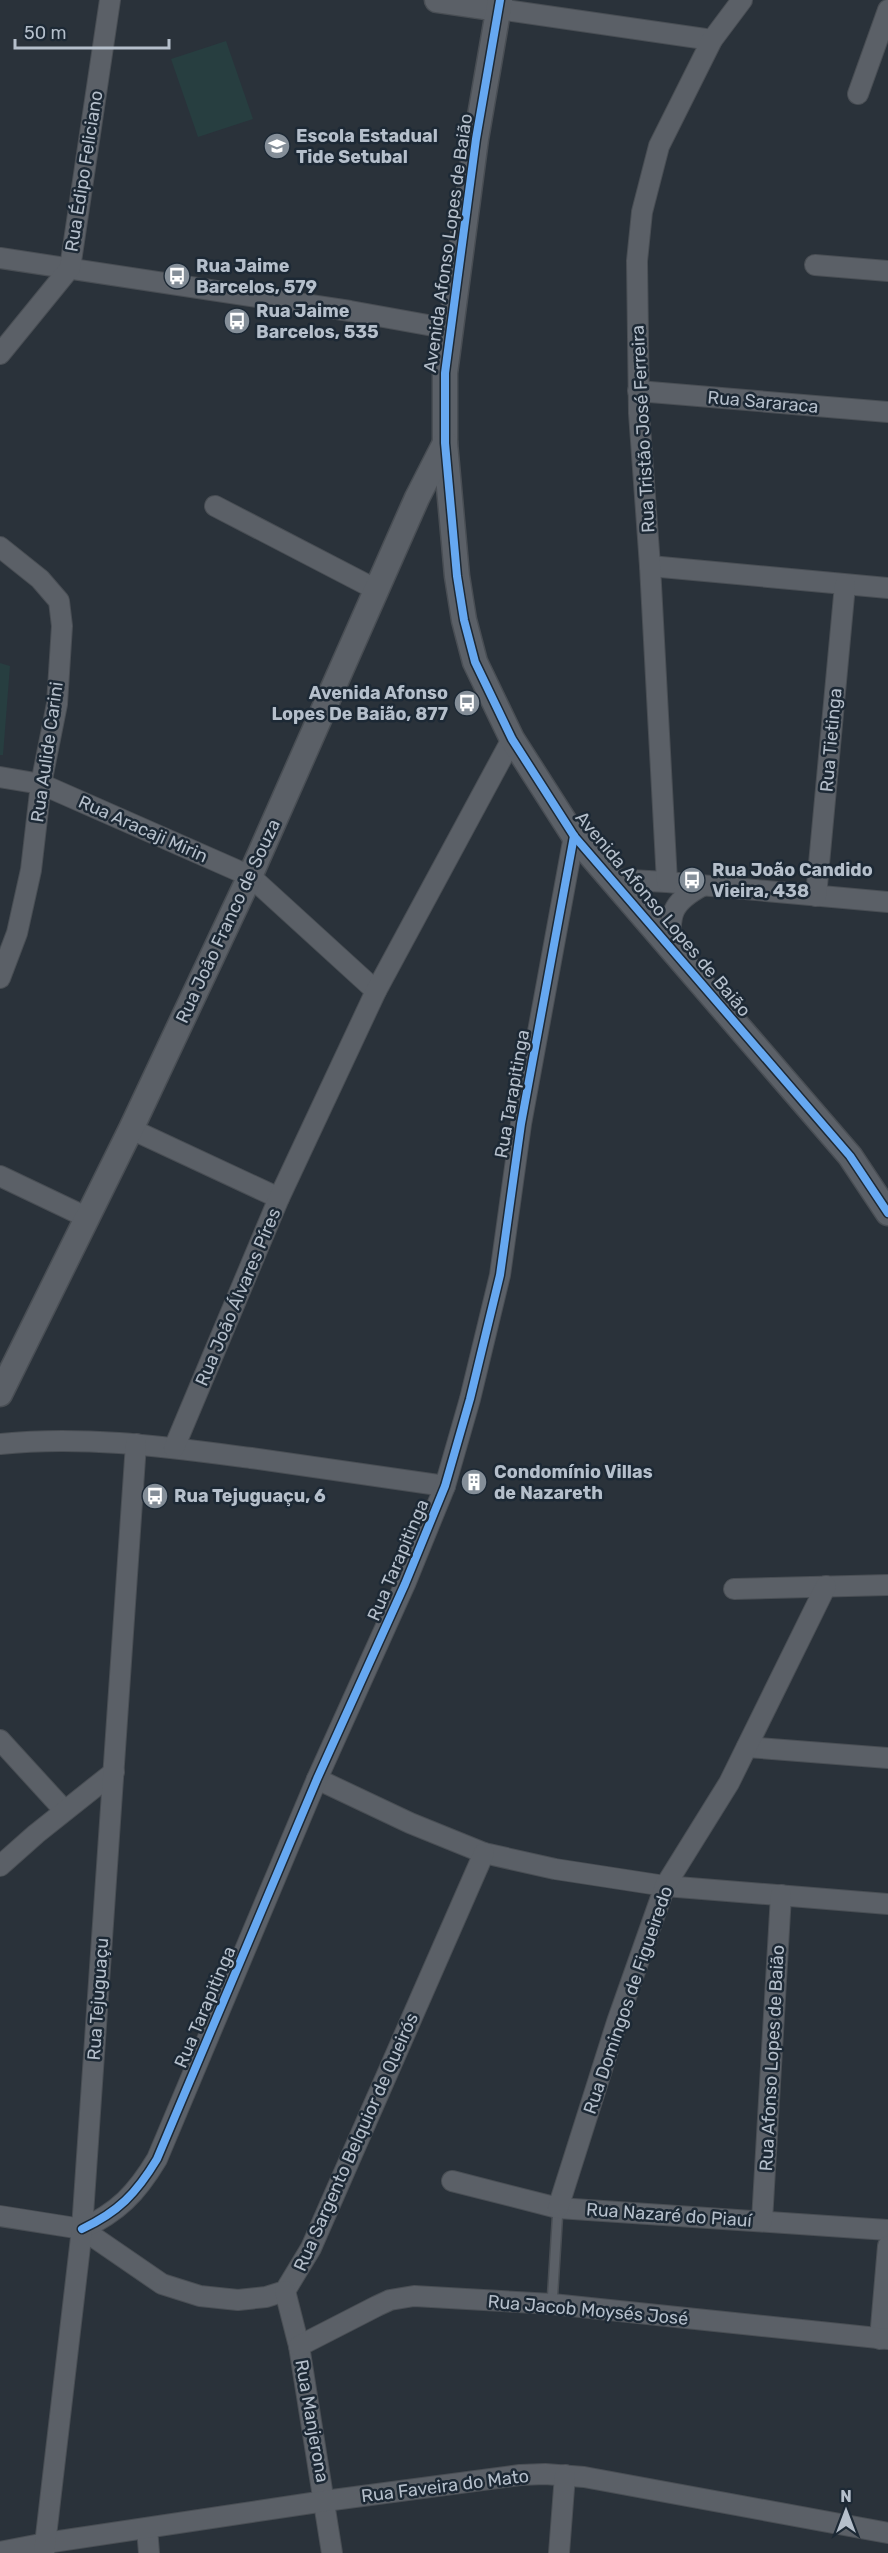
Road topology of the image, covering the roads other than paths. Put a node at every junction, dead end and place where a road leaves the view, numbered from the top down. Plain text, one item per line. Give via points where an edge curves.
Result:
1 (110, 0) edge
2 (437, 0) edge
3 (742, 0) edge
4 (499, 4) edge
5 (888, 10) edge
6 (884, 36) edge
7 (712, 40) junction
8 (858, 94) dead end
9 (0, 258) edge
10 (815, 265) dead end
11 (70, 268) junction
12 (888, 271) edge
13 (450, 329) junction
14 (0, 354) edge
15 (639, 391) junction
16 (888, 412) edge
17 (446, 443) junction
18 (417, 498) junction
19 (450, 498) junction
20 (215, 506) dead end
21 (0, 547) edge
22 (651, 566) junction
23 (845, 585) junction
24 (888, 588) edge
25 (376, 590) junction
26 (512, 739) junction
27 (0, 777) edge
28 (41, 784) junction
29 (574, 836) junction
30 (250, 876) junction
31 (611, 879) junction
32 (667, 882) junction
33 (702, 886) junction
34 (816, 896) junction
35 (888, 902) edge
36 (671, 950) junction
37 (0, 978) edge
38 (376, 991) junction
39 (131, 1129) junction
40 (0, 1176) edge
41 (279, 1198) junction
42 (888, 1213) edge
43 (86, 1217) junction
44 (0, 1394) edge
45 (0, 1444) edge
46 (136, 1444) junction
47 (174, 1448) junction
48 (446, 1486) junction
49 (888, 1585) edge
50 (826, 1586) junction
51 (734, 1589) dead end
52 (0, 1740) edge
53 (747, 1747) junction
54 (888, 1758) edge
55 (114, 1772) junction
56 (317, 1779) junction
57 (64, 1810) junction
58 (484, 1853) junction
59 (0, 1866) edge
60 (665, 1886) junction
61 (781, 1895) junction
62 (888, 1904) edge
63 (452, 2181) dead end
64 (558, 2208) junction
65 (0, 2216) edge
66 (762, 2221) junction
67 (82, 2229) junction
68 (888, 2230) edge
69 (888, 2246) edge
70 (285, 2291) junction
71 (552, 2304) junction
72 (884, 2339) edge
73 (299, 2346) junction
74 (565, 2475) junction
75 (325, 2501) junction
76 (147, 2528) junction
77 (888, 2534) edge
78 (45, 2548) edge
79 (0, 2552) edge
80 (149, 2553) edge
81 (332, 2553) edge
82 (559, 2553) edge

1 - 11 street, Rua Édipo Feliciano
2 - 4 street
3 - 7 street, Rua Tristão José Ferreira
4 - 7 street
4 - 13 street, Avenida Afonso Lopes de Baião
5 - 6 street
6 - 8 street
7 - 15 street, Rua Tristão José Ferreira via 659,146 642,213 637,261
9 - 11 street
10 - 12 street
11 - 13 street
11 - 14 street, Rua Édipo Feliciano
13 - 17 street, Avenida Afonso Lopes de Baião via 445,373
15 - 16 street, Rua Sararaca
15 - 22 street, Rua Tristão José Ferreira
17 - 18 street, Rua João Franco de Souza
17 - 19 street, Avenida Afonso Lopes de Baião
18 - 19 street
18 - 25 street, Rua João Franco de Souza
19 - 26 street, Avenida Afonso Lopes de Baião via 464,620 475,662
20 - 25 street
21 - 28 street, Rua Aulide Carini via 40,579 59,601 62,626 57,704
22 - 23 street
22 - 32 street, Rua Tristão José Ferreira
23 - 24 street
23 - 34 street, Rua Tietinga
25 - 30 street, Rua João Franco de Souza
26 - 29 street, Avenida Afonso Lopes de Baião
26 - 38 street
27 - 28 street, Rua Aracaji Mirin
28 - 30 street, Rua Aracaji Mirin
28 - 37 street, Rua Aulide Carini via 31,870 17,933
29 - 31 street, Avenida Afonso Lopes de Baião
29 - 48 street, Rua Tarapitinga via 521,1124 500,1275
30 - 38 street, Rua Aracaji Mirin
30 - 39 street, Rua João Franco de Souza
31 - 32 street
31 - 36 street, Avenida Afonso Lopes de Baião
32 - 33 street
33 - 34 street
33 - 36 street via 674,907 670,919
34 - 35 street
36 - 42 street, Avenida Afonso Lopes de Baião via 850,1156
38 - 41 street
39 - 41 street, Rua João Álvares Píres
39 - 43 street, Rua João Franco de Souza
40 - 43 street
41 - 47 street, Rua João Álvares Píres
43 - 44 street, Rua João Franco de Souza
45 - 46 street via 69,1440
46 - 47 street
46 - 55 street, Rua Tejuguaçu
47 - 48 street
48 - 56 street, Rua Tarapitinga
49 - 50 street
50 - 51 street
50 - 53 street, Rua Domingos de Figueiredo
52 - 57 street
53 - 54 street
53 - 60 street, Rua Domingos de Figueiredo
55 - 57 street
55 - 67 street, Rua Tejuguaçu
56 - 58 street
56 - 67 street, Rua Tarapitinga via 157,2160 125,2203
57 - 59 street
58 - 60 street via 555,1869
58 - 70 street, Rua Sargento Belquior de Queirós via 311,2248
60 - 61 street
60 - 64 street, Rua Domingos de Figueiredo
61 - 62 street
61 - 66 street, Rua Afonso Lopes de Baião
63 - 64 street, Rua Nazaré do Piauí
64 - 66 street, Rua Nazaré do Piauí
64 - 71 lane, Rua Domingos de Figueiredo
65 - 67 street
66 - 68 street, Rua Nazaré do Piauí
67 - 70 street, Rua Sargento Belquior de Queirós via 162,2283 200,2295 238,2300
67 - 78 street, Rua Tejuguaçu
69 - 72 street
70 - 73 street, Rua Manjerona
71 - 72 street, Rua Jacob Moysés José
71 - 73 street, Rua Jacob Moysés José via 414,2296 376,2306
73 - 75 street, Rua Manjerona
74 - 75 street, Rua Faveira do Mato via 520,2475
74 - 77 street, Rua Faveira do Mato
74 - 82 street
75 - 76 street, Rua Faveira do Mato
75 - 81 street, Rua Manjerona
76 - 78 street, Rua Faveira do Mato
76 - 80 street
78 - 79 street, Rua Faveira do Mato

